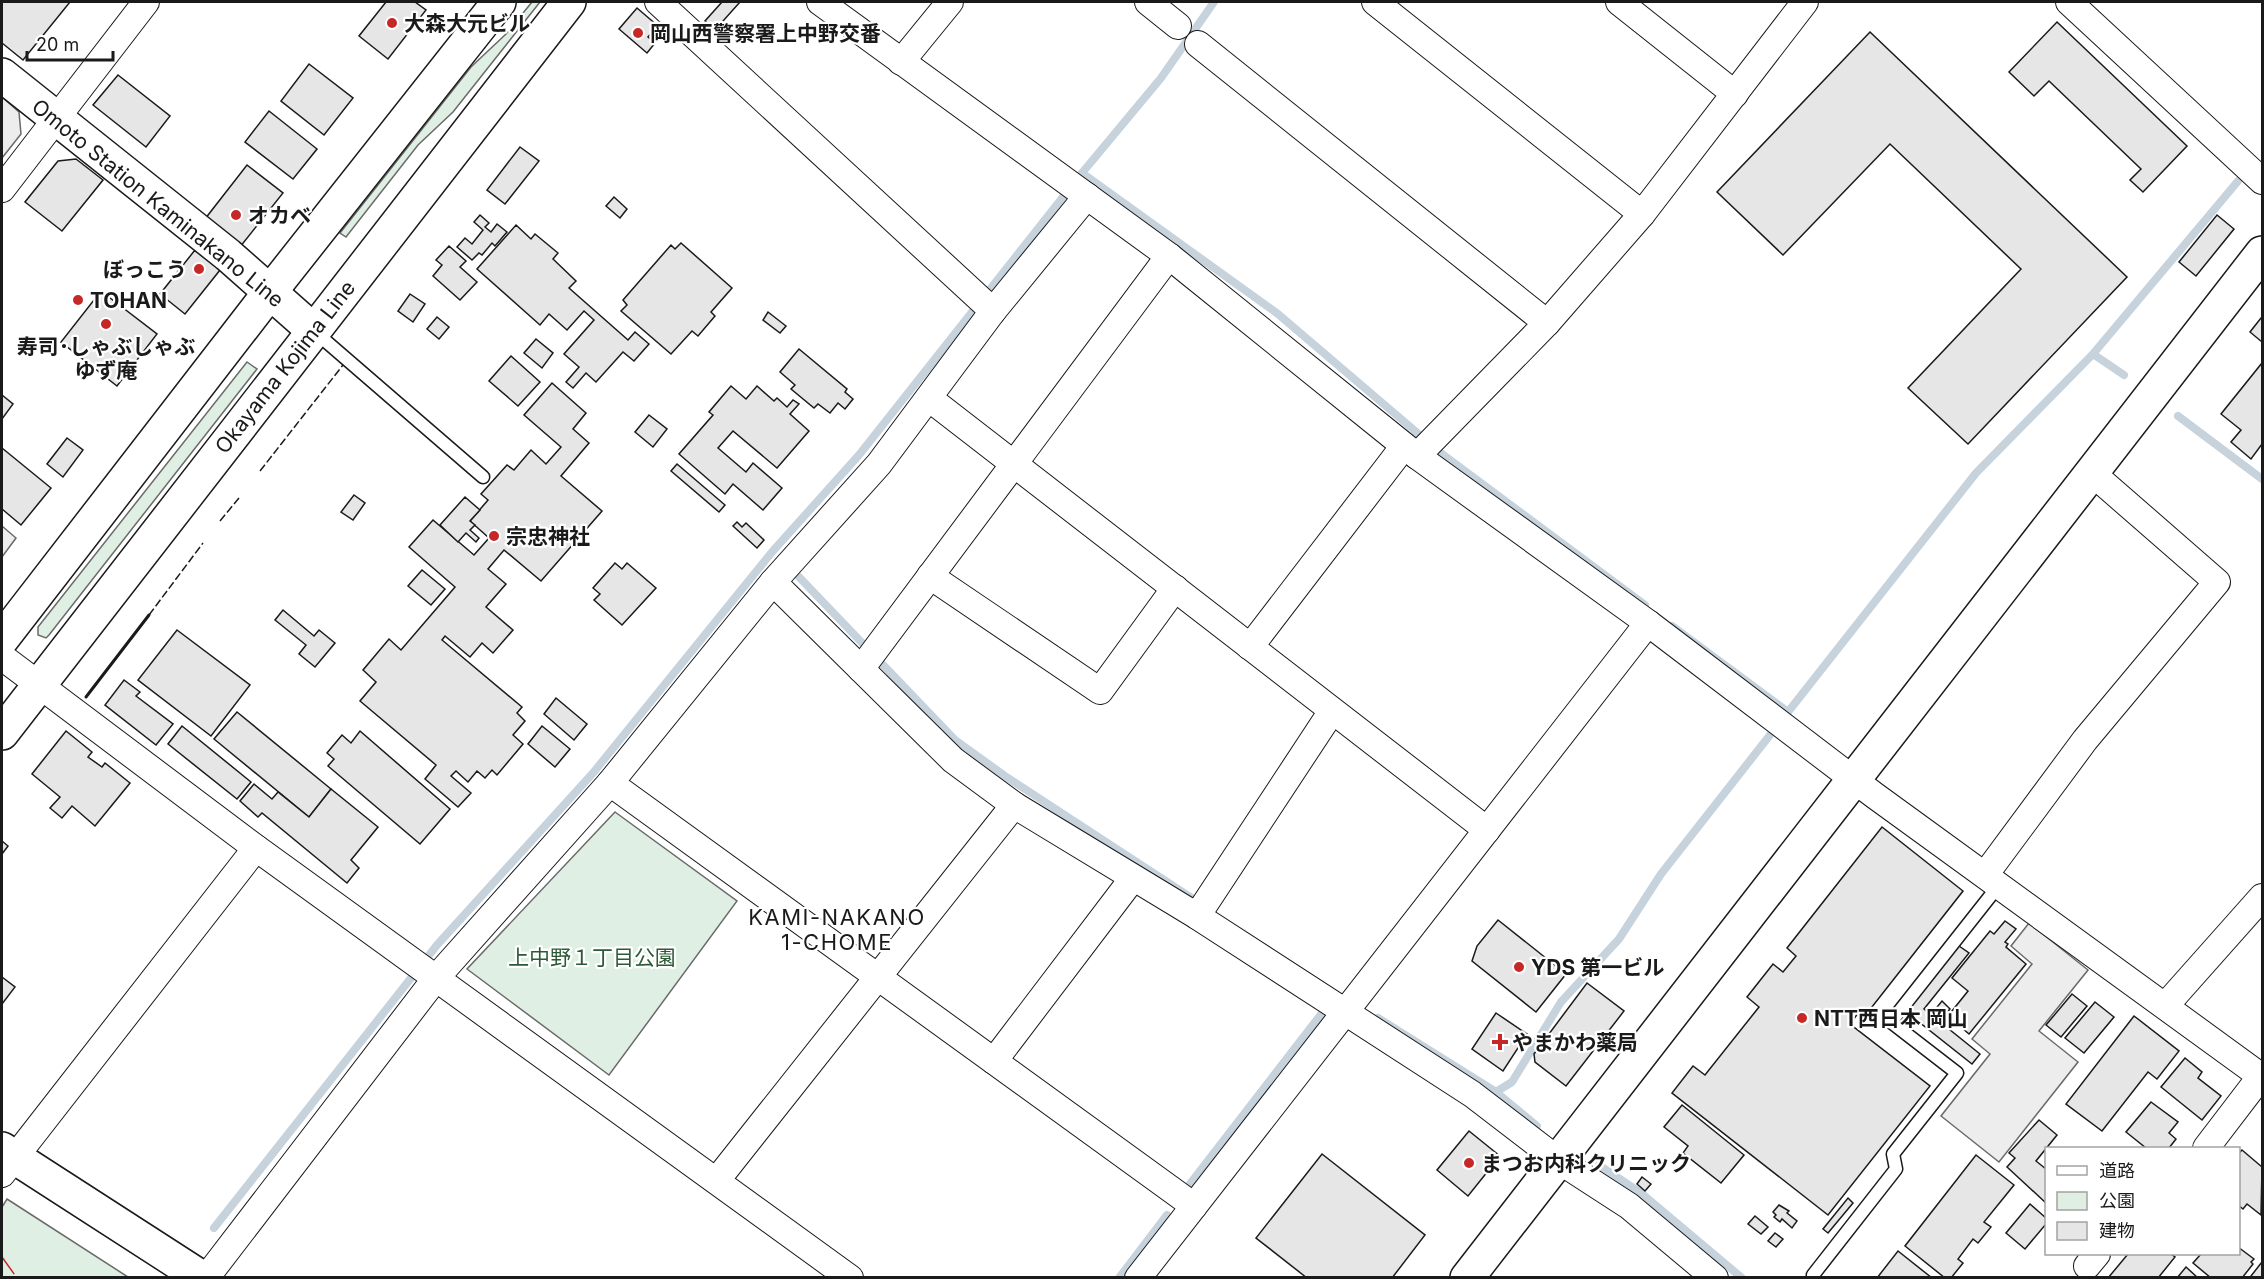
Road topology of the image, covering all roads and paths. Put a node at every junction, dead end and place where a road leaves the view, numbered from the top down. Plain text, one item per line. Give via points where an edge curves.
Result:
1 (146, 2) edge
2 (499, 2) edge
3 (569, 2) edge
4 (658, 2) edge
5 (820, 2) edge
6 (950, 2) edge
7 (1148, 2) edge
8 (1375, 2) edge
9 (1619, 2) edge
10 (1805, 2) edge
11 (2069, 2) edge
12 (1178, 26) dead end
13 (1198, 44) dead end
14 (901, 62) junction
15 (2, 75) edge
16 (1735, 94) junction
17 (56, 119) junction
18 (2262, 181) edge
19 (2, 189) edge
20 (1078, 189) junction
21 (1642, 214) junction
22 (2262, 253) edge
23 (1169, 256) junction
24 (270, 292) junction
25 (985, 303) junction
26 (1547, 323) junction
27 (314, 331) junction
28 (930, 399) junction
29 (1419, 448) junction
30 (1014, 464) junction
31 (2092, 473) junction
32 (483, 477) dead end
33 (930, 576) junction
34 (773, 582) junction
35 (1175, 588) junction
36 (1648, 623) junction
37 (2, 639) edge
38 (1250, 647) junction
39 (2, 657) edge
40 (868, 660) junction
41 (40, 684) junction
42 (1332, 711) junction
43 (2, 733) edge
44 (1853, 778) junction
45 (610, 783) junction
46 (1014, 805) junction
47 (1487, 830) junction
48 (256, 848) junction
49 (1133, 878) junction
50 (1992, 880) junction
51 (2262, 897) edge
52 (1202, 909) junction
53 (426, 970) junction
54 (879, 978) junction
55 (1341, 1005) junction
56 (2166, 1005) junction
57 (994, 1061) junction
58 (2262, 1077) edge
59 (2208, 1147) edge
60 (6, 1160) edge
61 (1558, 1160) junction
62 (717, 1180) junction
63 (1194, 1206) junction
64 (1813, 1275) dead end
65 (204, 1278) edge
66 (850, 1278) edge
67 (1138, 1278) edge
68 (1467, 1278) edge
69 (1715, 1278) edge

1 - 17 street
2 - 24 main road
3 - 27 main road, Okayama Kojima Line
4 - 25 street
5 - 14 street
6 - 14 street
7 - 12 street
8 - 21 street
9 - 16 street
10 - 16 street
11 - 18 street
13 - 26 street
14 - 20 street
15 - 17 main road, Omoto Station Kaminakano Line
16 - 21 street
17 - 19 street
17 - 24 main road, Omoto Station Kaminakano Line
20 - 23 street
20 - 25 street
21 - 26 street
22 - 31 main road
23 - 29 street
23 - 30 street
24 - 27 main road, Omoto Station Kaminakano Line
24 - 37 main road
25 - 28 street
26 - 29 street
27 - 32 lane
27 - 41 main road, Okayama Kojima Line
28 - 30 street
28 - 34 street via 879,464
29 - 36 street
29 - 38 street
30 - 33 street
30 - 35 street
31 - 44 main road
31 - 50 street via 2217,582 2085,740
33 - 35 street via 1100,691
33 - 40 street
34 - 40 street
34 - 45 street
35 - 38 street
36 - 44 street
36 - 47 street
38 - 42 street
39 - 41 street
40 - 46 street via 953,760
41 - 43 main road, Okayama Kojima Line
41 - 48 street
42 - 47 street
42 - 52 street
44 - 50 street
44 - 61 main road
45 - 53 street
45 - 54 street
46 - 49 street
46 - 54 street
47 - 55 street
48 - 53 street
48 - 60 street
49 - 52 street
49 - 57 street
50 - 56 street
50 - 64 lane via 1891,1022 1957,1073 1893,1154 1896,1169
51 - 56 street
52 - 55 street
53 - 62 street
53 - 65 street
54 - 57 street
54 - 62 street
55 - 61 street via 1472,1094
55 - 63 street
56 - 58 street
57 - 63 street
58 - 59 street
60 - 65 main road
61 - 68 main road
61 - 69 street via 1629,1206
62 - 66 street
63 - 67 street

